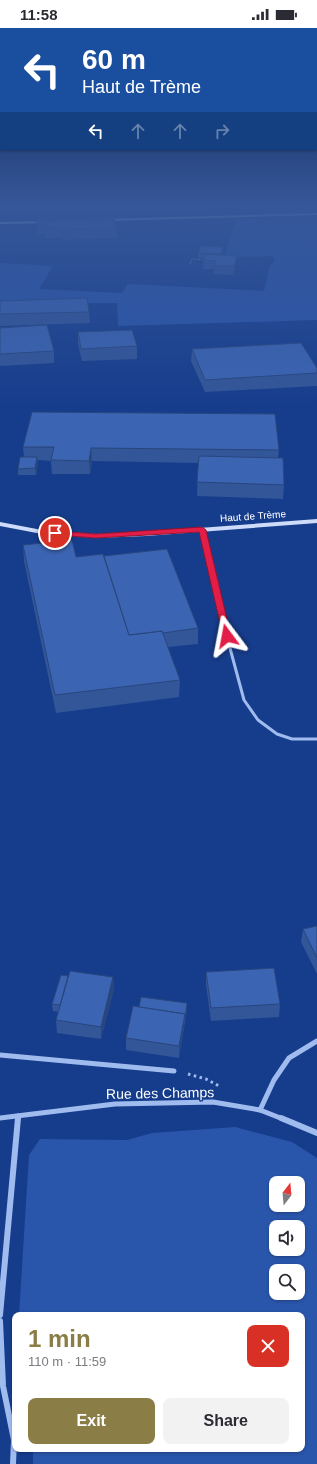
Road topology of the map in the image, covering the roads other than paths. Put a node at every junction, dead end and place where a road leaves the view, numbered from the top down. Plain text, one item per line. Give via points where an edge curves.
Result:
1 (317, 521) edge
2 (0, 524) edge
3 (202, 530) junction
4 (317, 739) edge
5 (317, 1041) edge
6 (0, 1055) edge
7 (174, 1071) dead end
8 (260, 1110) junction
9 (18, 1116) junction
10 (0, 1118) edge
11 (317, 1133) edge
12 (0, 1315) edge
13 (0, 1321) edge
14 (12, 1430) edge
15 (14, 1452) edge
16 (13, 1464) edge

1 - 3 main road, Haut de Trème
2 - 3 main road, Haut de Trème via 42,532 96,536
3 - 4 lane via 244,700 258,720 277,734 292,739
5 - 8 street via 289,1058 274,1080
6 - 7 street, Rue des Champs
8 - 9 street, Rue des Champs via 213,1102 158,1102 115,1104
8 - 11 street, Rue des Champs
9 - 10 street, Rue des Champs
9 - 12 street
13 - 14 street via 3,1386
15 - 16 street

